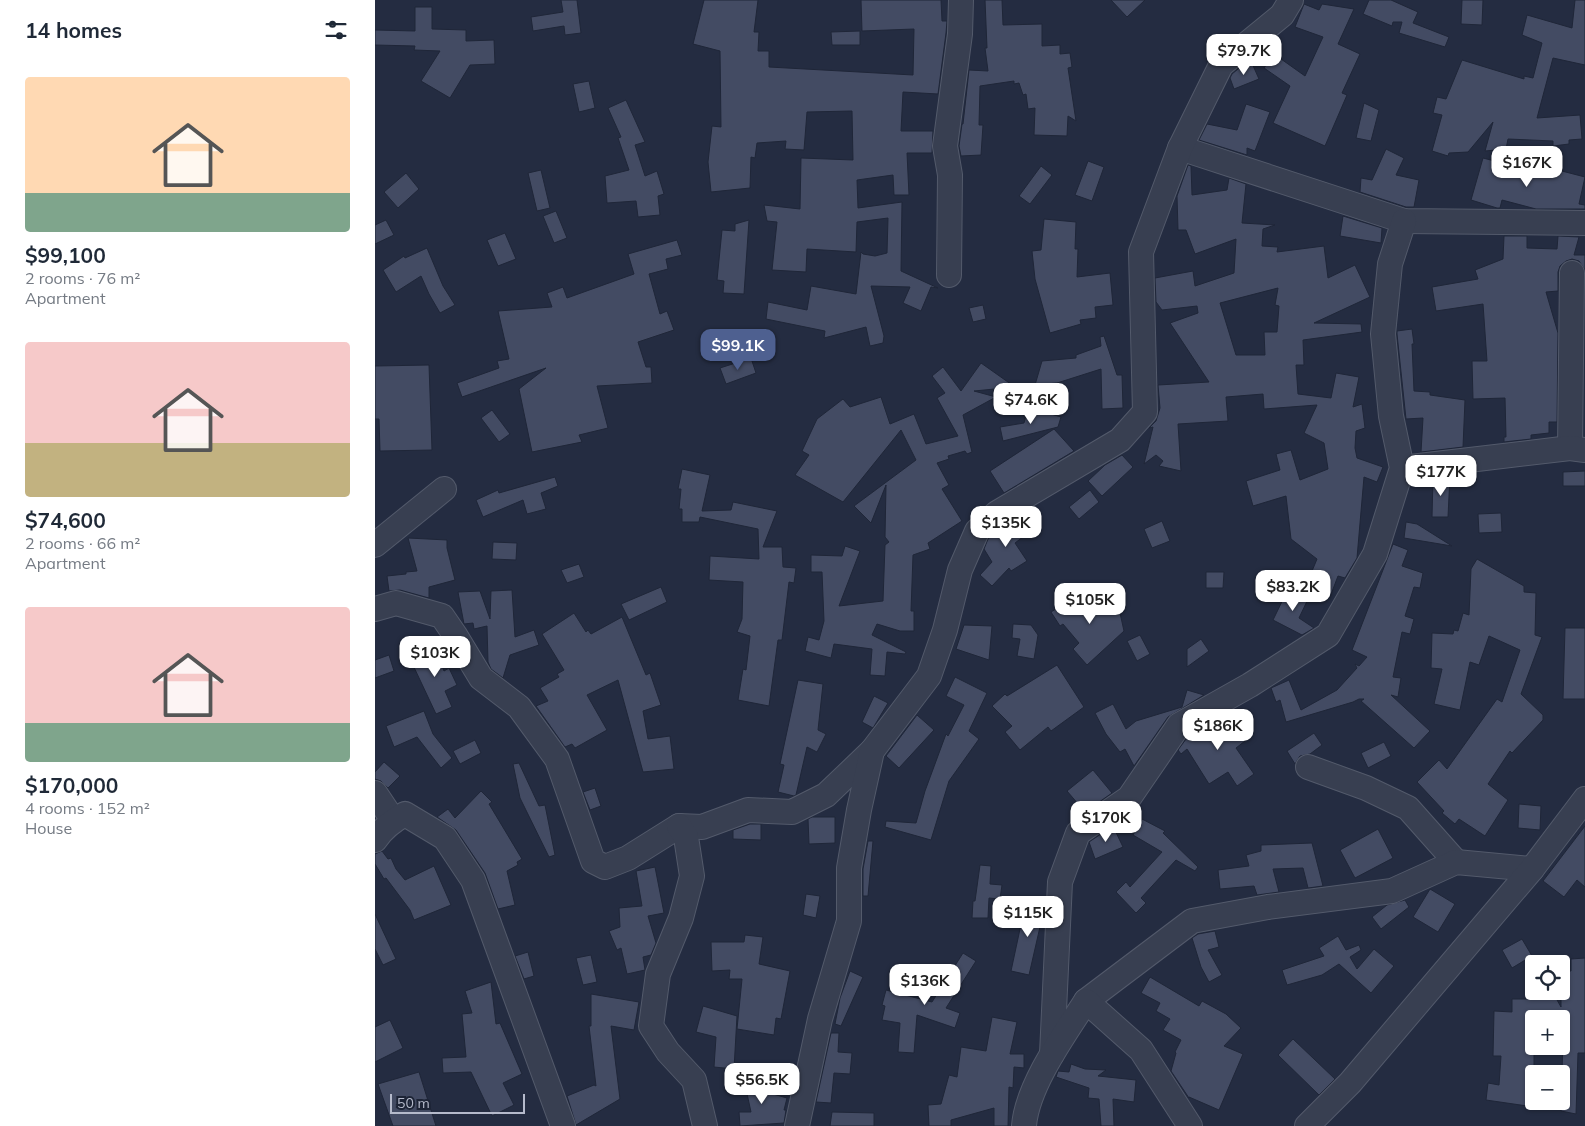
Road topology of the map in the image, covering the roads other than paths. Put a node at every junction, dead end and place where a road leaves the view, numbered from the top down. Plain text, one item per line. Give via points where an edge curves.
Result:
1 (961, 0) edge
2 (1291, 0) edge
3 (1180, 148) junction
4 (1404, 221) junction
5 (1585, 222) edge
6 (1572, 273) dead end
7 (949, 275) dead end
8 (1578, 449) edge
9 (1402, 468) junction
10 (444, 488) dead end
11 (375, 545) edge
12 (375, 609) edge
13 (872, 751) junction
14 (1308, 766) dead end
15 (375, 793) edge
16 (1585, 799) edge
17 (393, 820) junction
18 (679, 826) junction
19 (375, 840) edge
20 (1456, 862) junction
21 (1533, 869) junction
22 (1086, 1001) junction
23 (1052, 1054) junction
24 (563, 1126) edge
25 (705, 1126) edge
26 (797, 1126) edge
27 (1024, 1126) edge
28 (1190, 1126) edge
29 (1307, 1126) edge

1 - 7 street via 960,34 945,146 950,175
2 - 3 street via 1282,15 1221,65
3 - 4 street
3 - 13 street via 1141,252 1145,412 1120,440 997,513 977,531 960,570 929,676
4 - 5 street
4 - 9 street via 1390,264 1383,334 1391,416
6 - 8 street
8 - 9 street
9 - 23 street via 1375,554 1328,635 1179,725 1129,798 1078,833 1060,882
10 - 11 street
12 - 18 street via 396,603 442,616 481,678 519,707 557,759 593,860 605,867 628,858
13 - 18 street via 826,795 792,812 748,810 701,827
13 - 26 street via 849,868 849,921 819,1019
14 - 20 street via 1408,808
15 - 17 street
16 - 21 street
17 - 19 street
17 - 24 street via 405,814 445,838 473,880
18 - 25 street via 686,837 692,876 681,918 658,974 651,1026 668,1052 694,1080
20 - 21 street
20 - 22 street via 1392,891 1268,907 1192,921
21 - 29 street via 1350,1083
22 - 23 street
22 - 28 street via 1141,1050
23 - 27 street via 1025,1110

